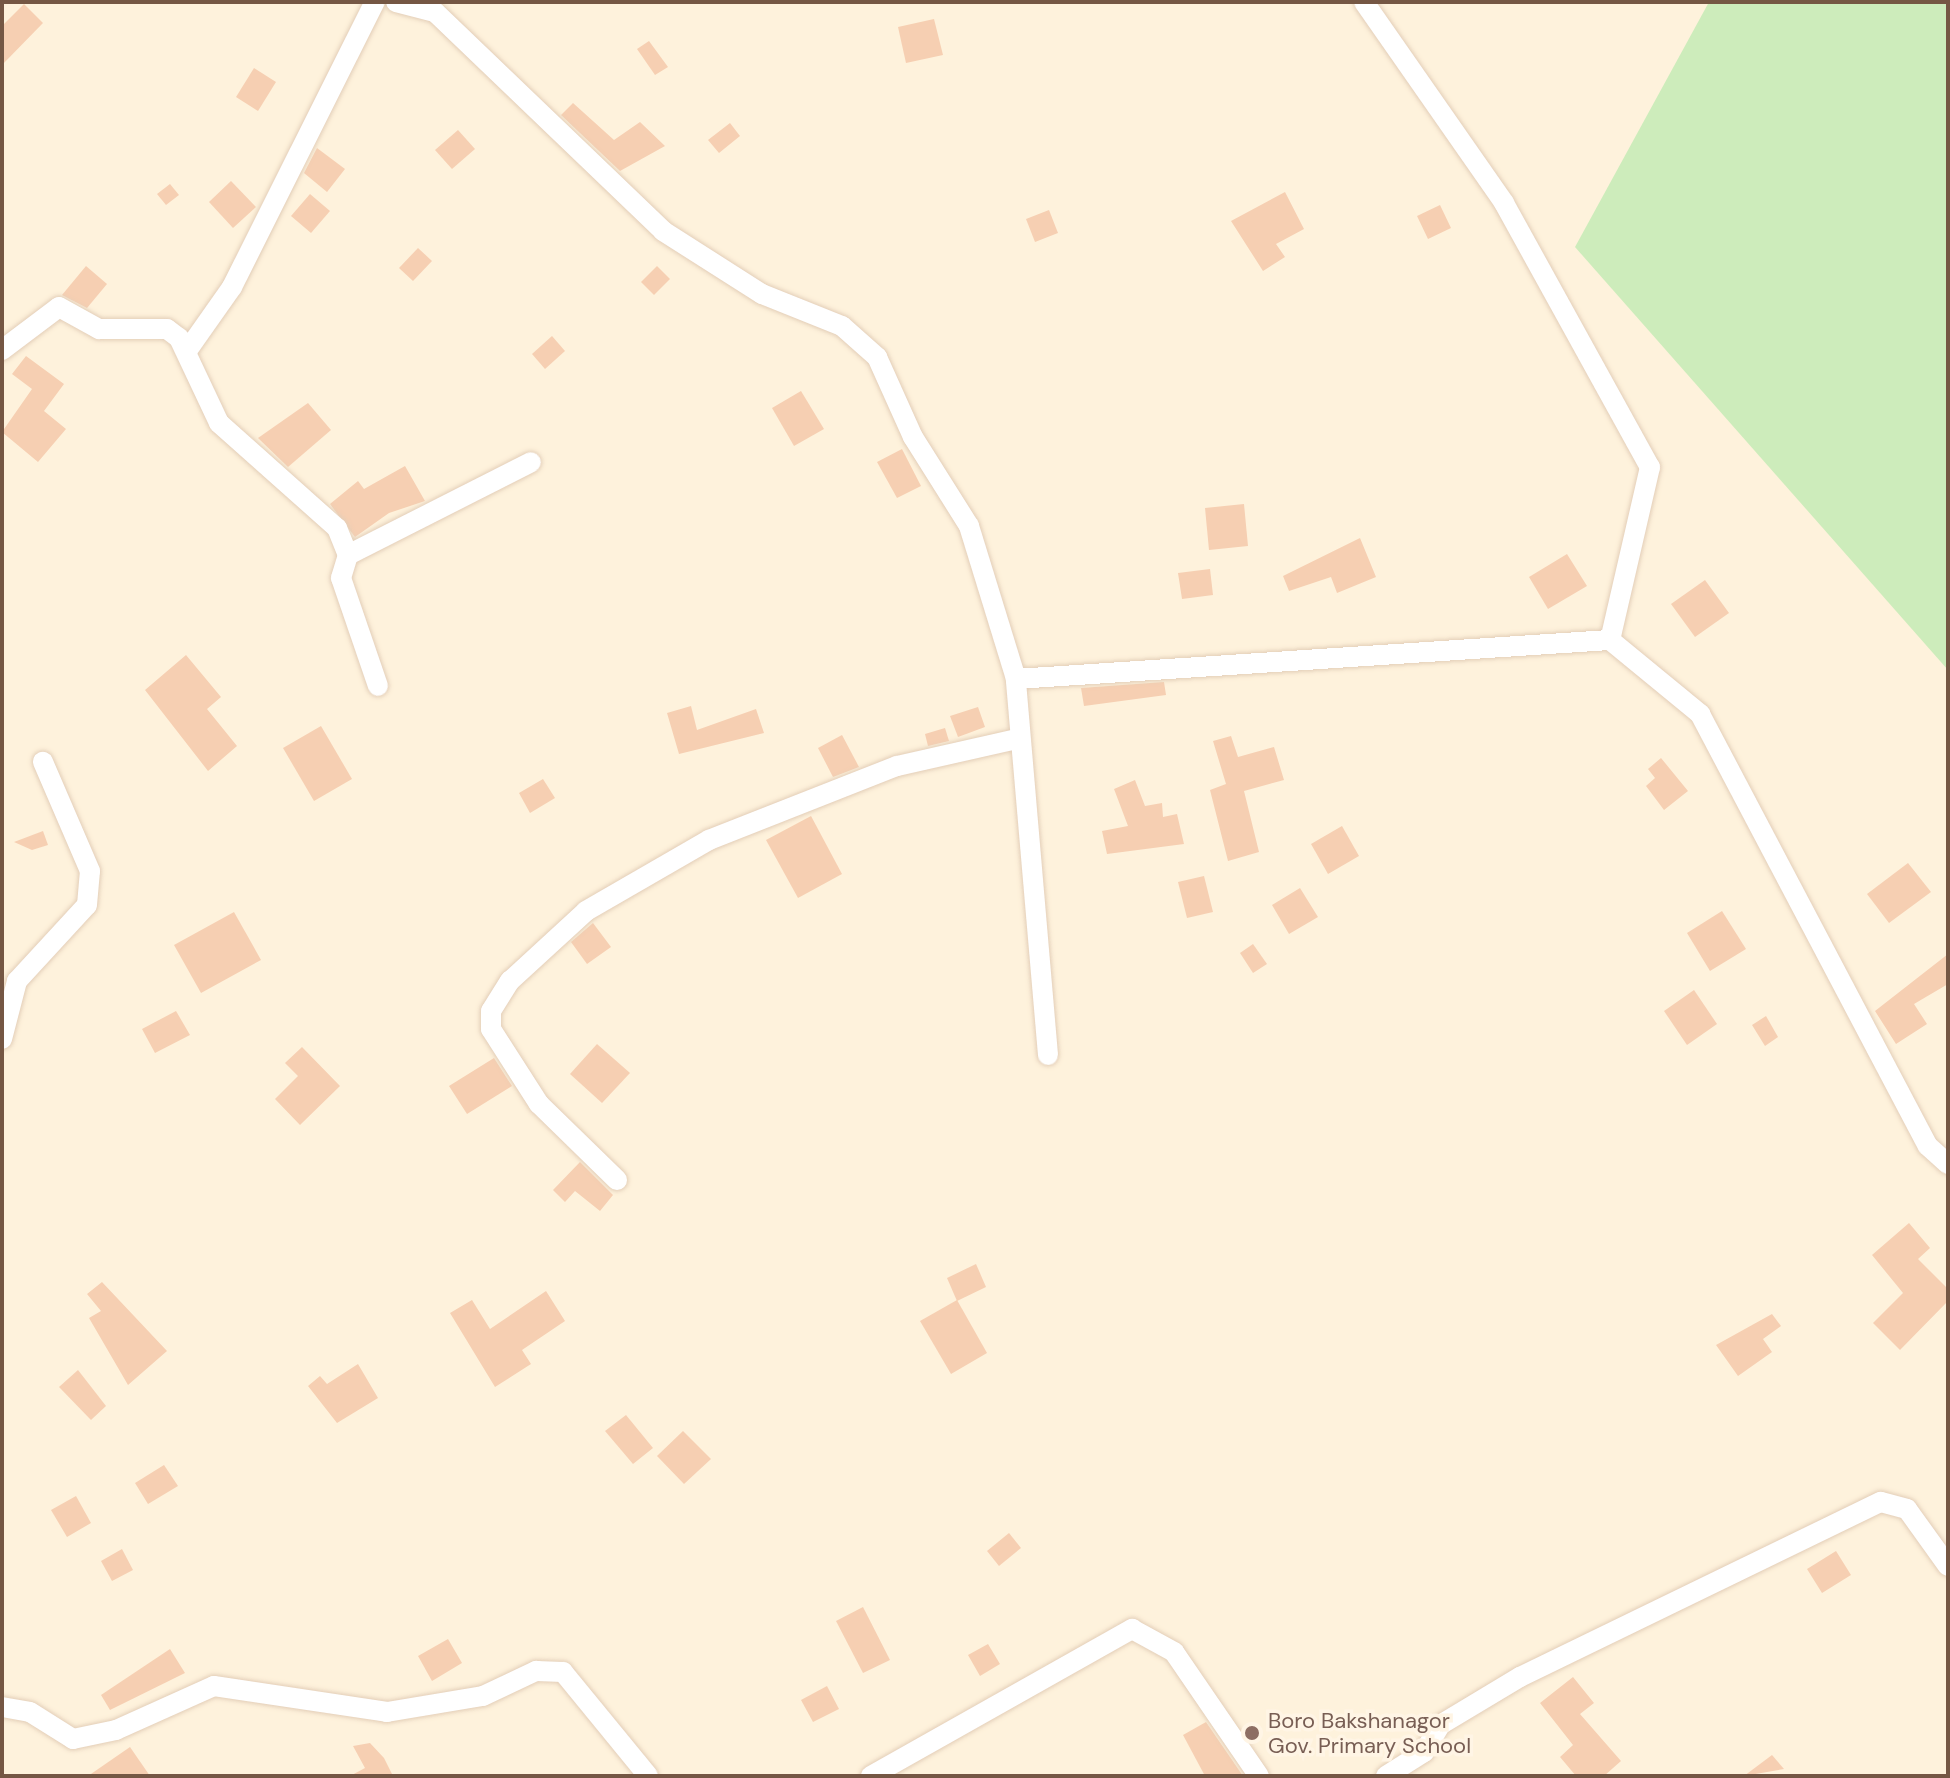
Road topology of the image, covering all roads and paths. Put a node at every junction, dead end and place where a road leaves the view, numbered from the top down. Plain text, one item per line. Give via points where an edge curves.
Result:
1 (375, 2) edge
2 (396, 2) edge
3 (1364, 2) edge
4 (189, 348) junction
5 (2, 350) edge
6 (531, 462) dead end
7 (348, 555) junction
8 (1610, 640) junction
9 (1016, 679) junction
10 (378, 686) dead end
11 (1017, 739) junction
12 (43, 762) dead end
13 (2, 1039) edge
14 (1048, 1055) dead end
15 (1948, 1164) edge
16 (617, 1180) dead end
17 (1948, 1566) edge
18 (2, 1707) edge
19 (648, 1776) edge
20 (871, 1776) edge
21 (1259, 1776) edge
22 (1386, 1776) edge

1 - 4 street via 246,262
2 - 9 street via 435,12 663,231 762,294 842,326 877,357 913,437 969,526
3 - 8 street via 1504,203 1650,467
4 - 5 street via 167,329 99,329 59,307
4 - 7 street via 199,388 219,423 337,528
6 - 7 street
7 - 10 street via 341,578
8 - 9 street
8 - 15 street via 1700,714 1928,1146
9 - 11 street
11 - 14 street
11 - 16 street via 897,766 709,840 586,911 510,981 491,1011 491,1029 539,1104
12 - 13 street via 90,871 87,905 17,981
17 - 22 street via 1907,1509 1881,1502 1520,1677 1440,1725 1424,1752
18 - 19 street via 30,1712 73,1739 116,1730 214,1686 387,1712 483,1696 536,1671 563,1672
20 - 21 street via 1132,1629 1174,1652

